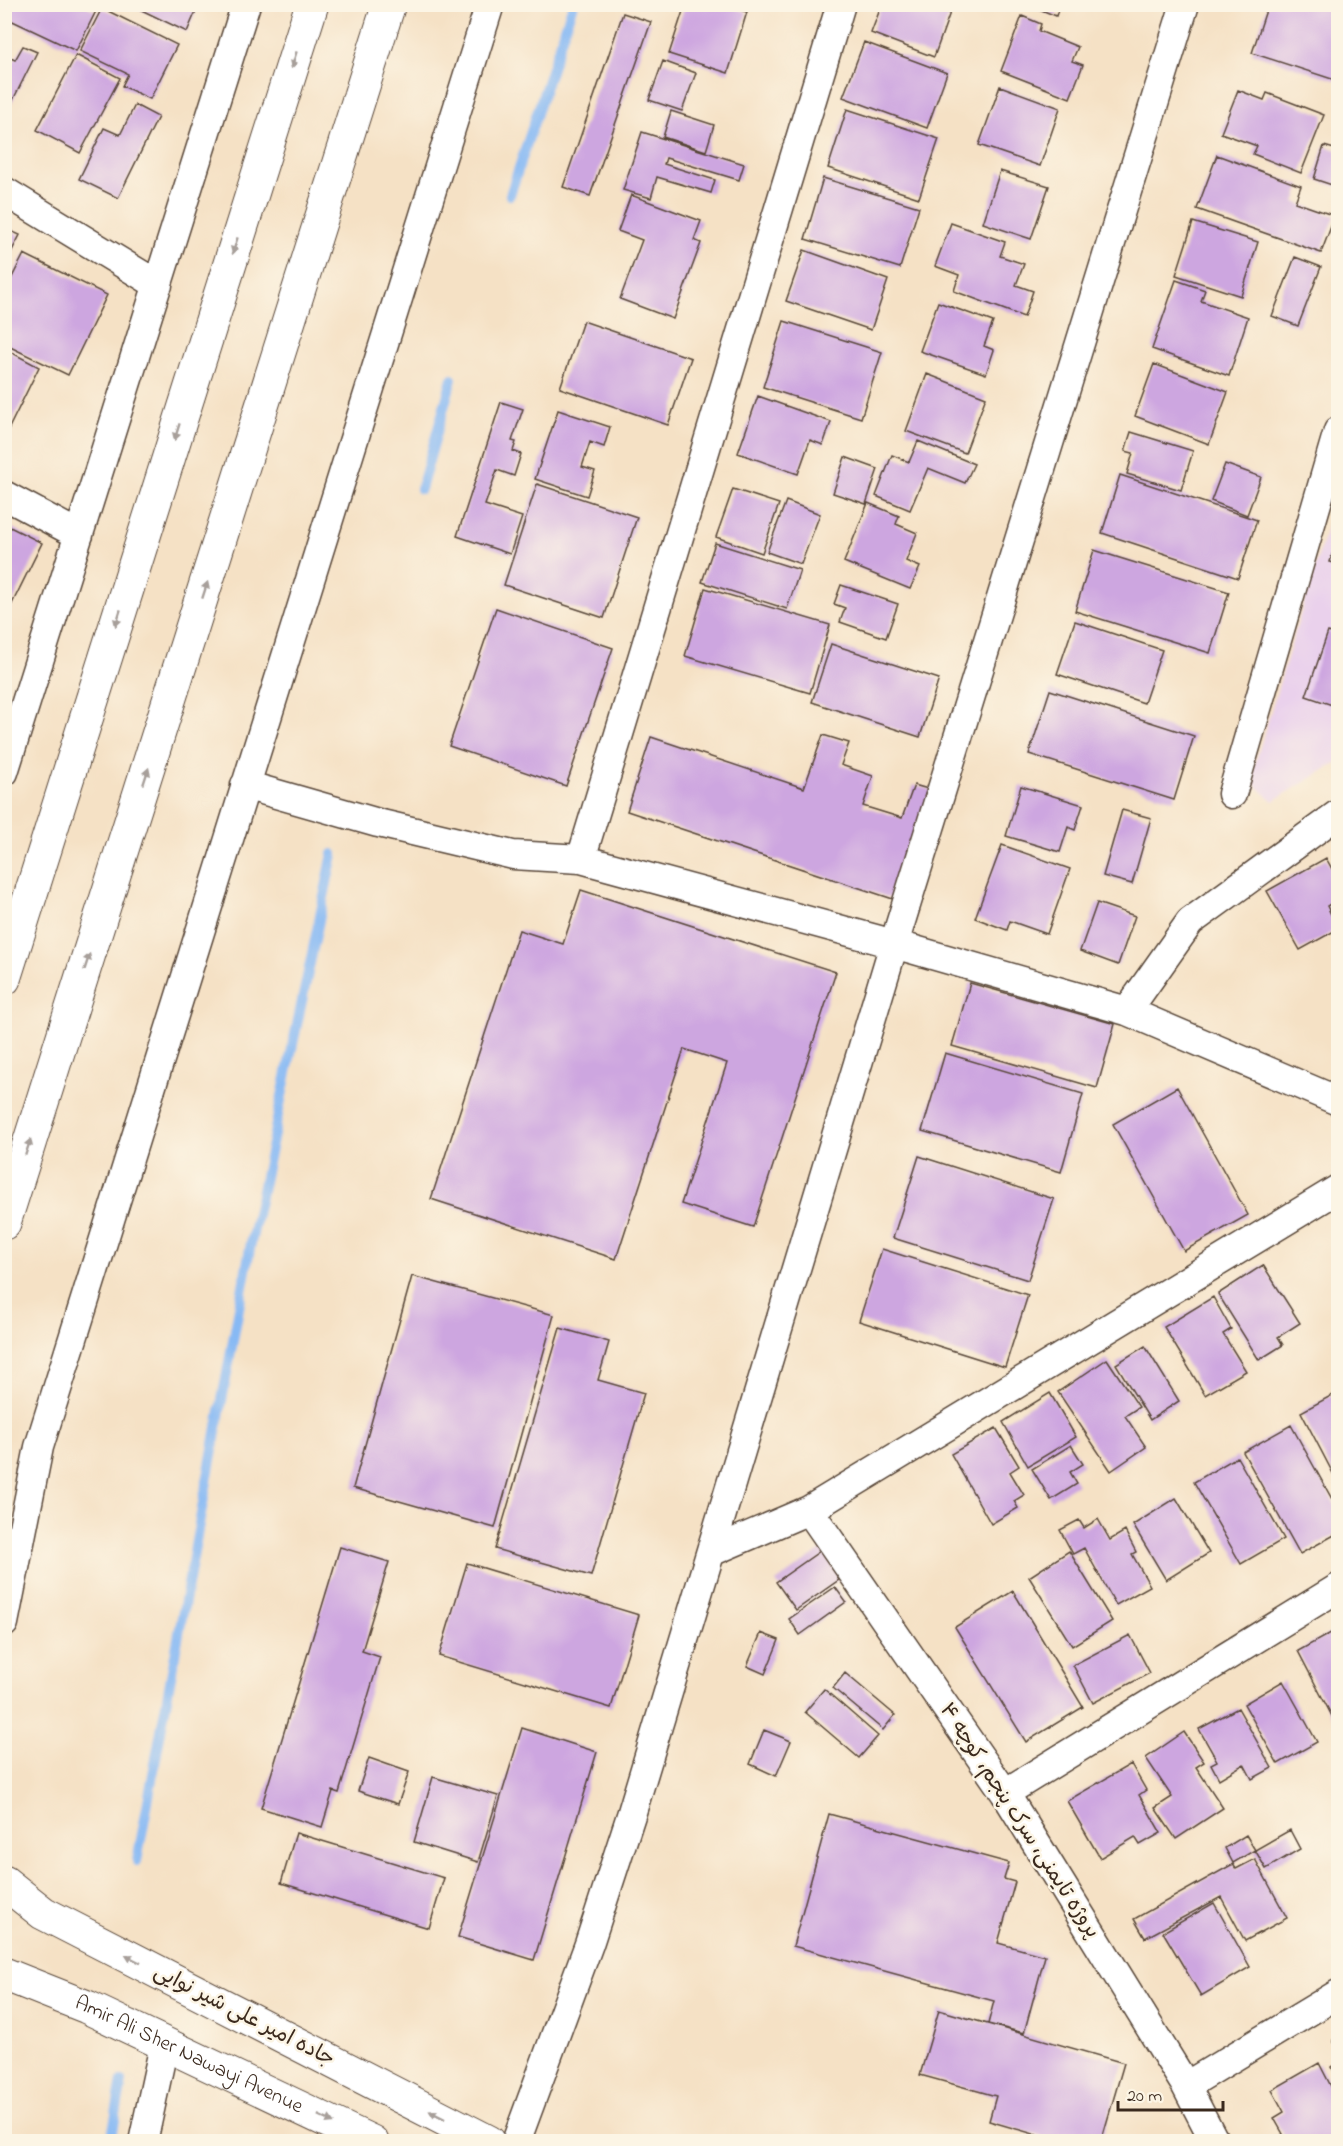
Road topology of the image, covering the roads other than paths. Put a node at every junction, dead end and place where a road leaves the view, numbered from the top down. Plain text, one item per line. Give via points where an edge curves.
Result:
1 (246, 4) edge
2 (312, 4) edge
3 (389, 4) edge
4 (490, 4) edge
5 (841, 4) edge
6 (1185, 4) edge
7 (4, 191) edge
8 (158, 285) junction
9 (1338, 431) edge
10 (4, 495) edge
11 (79, 536) junction
12 (4, 772) edge
13 (245, 785) junction
14 (1232, 794) dead end
15 (1338, 814) edge
16 (581, 859) junction
17 (894, 944) junction
18 (4, 979) edge
19 (1127, 1011) junction
20 (1338, 1101) edge
21 (1338, 1189) edge
22 (4, 1223) edge
23 (809, 1510) junction
24 (711, 1552) junction
25 (1338, 1588) edge
26 (4, 1623) edge
27 (1005, 1793) junction
28 (4, 1882) edge
29 (4, 1974) edge
30 (1338, 1994) edge
31 (164, 2045) junction
32 (1186, 2086) junction
33 (142, 2142) edge
34 (372, 2142) edge
35 (489, 2142) edge
36 (516, 2142) edge
37 (1215, 2142) edge

1 - 8 street
2 -> 18 main road
22 -> 3 main road
4 - 13 street
5 - 16 street
6 - 17 street
7 - 8 street
8 - 11 street
9 - 14 street
10 - 11 street
11 - 12 street
13 - 16 street via 378,823 513,855
13 - 26 street via 39,1447
15 - 19 street via 1190,922
16 - 17 street
17 - 19 street
17 - 24 street
19 - 20 street
21 - 23 street
23 - 24 street
23 - 27 street, پروژه تایمنی، سرک پنجم، کوچه ۴
24 - 36 street via 589,1944
25 - 27 street
27 - 32 street, پروژه تایمنی، سرک پنجم، کوچه ۴
35 -> 28 main road, جاده امیر علی شیر نوایی via 43,1913
29 - 31 main road, Amir Ali Sher Nawayi Avenue via 87,2007
30 - 32 street
31 - 33 street
31 -> 34 main road, Amir Ali Sher Nawayi Avenue
32 - 37 street, پروژه تایمنی، سرک پنجم، کوچه ۴

